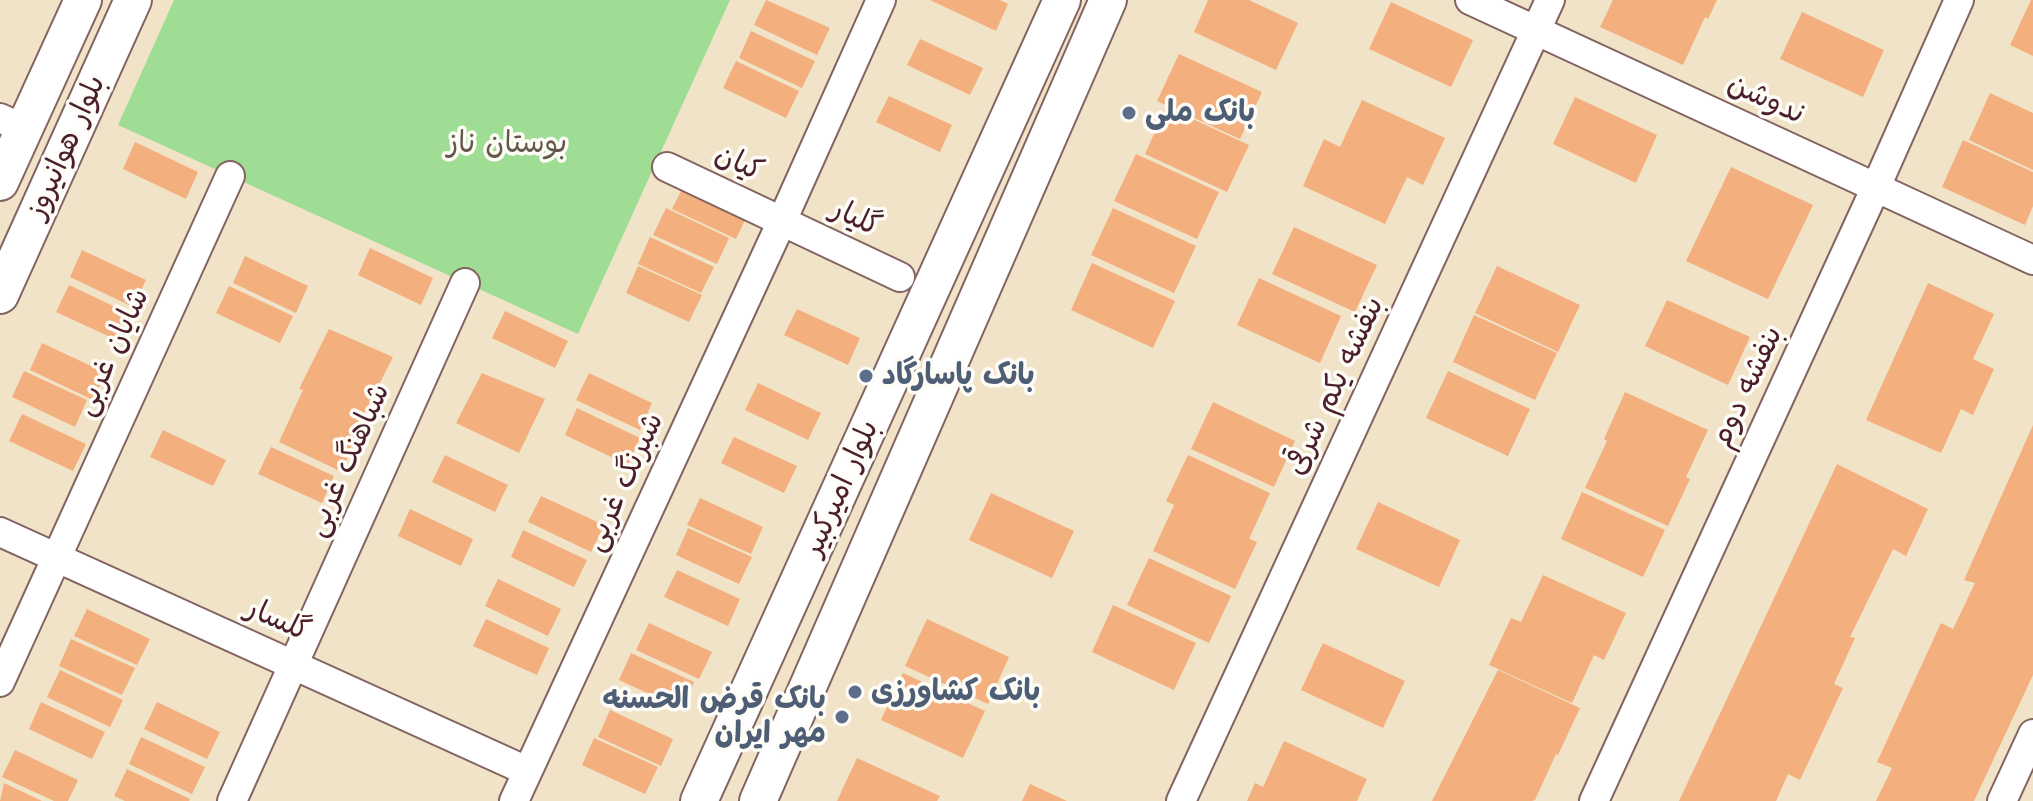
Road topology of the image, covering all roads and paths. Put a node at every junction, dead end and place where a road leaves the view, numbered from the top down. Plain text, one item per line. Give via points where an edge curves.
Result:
1 (83, 0) edge
2 (133, 0) edge
3 (881, 0) edge
4 (1062, 0) edge
5 (1108, 0) edge
6 (1470, 0) edge
7 (1550, 0) edge
8 (1959, 0) edge
9 (1537, 31) junction
10 (12, 123) edge
11 (667, 167) dead end
12 (230, 176) dead end
13 (0, 182) edge
14 (1876, 187) junction
15 (782, 221) junction
16 (2033, 260) edge
17 (900, 277) dead end
18 (465, 283) dead end
19 (0, 295) edge
20 (0, 532) edge
21 (56, 557) junction
22 (293, 665) junction
23 (0, 682) edge
24 (2033, 734) edge
25 (527, 771) junction
26 (232, 801) edge
27 (514, 801) edge
28 (699, 801) edge
29 (758, 801) edge
30 (1181, 801) edge
31 (1594, 801) edge
32 (2002, 801) edge

1 - 10 main road, بلوار هوانیروز
2 - 19 main road, بلوار هوانیروز
3 - 15 street, شبرنگ غربی
4 - 28 main road, بلوار امیرکبیر
5 - 29 main road, بلوار امیرکبیر
6 - 9 street, ندوشن
7 - 9 street, بنفشه یکم شرقی
8 - 14 street, بنفشه دوم
9 - 14 street, ندوشن
9 - 30 street, بنفشه یکم شرقی
10 - 13 main road, بلوار هوانیروز
11 - 15 street, کیان
12 - 21 street, شایان غربی
14 - 16 street, ندوشن
14 - 31 street, بنفشه دوم
15 - 17 street, گلیار
15 - 25 street, شبرنگ غربی
18 - 22 street, شباهنگ غربی
20 - 21 street, گلسار
21 - 22 street, گلسار
21 - 23 street, شایان غربی
22 - 25 street, گلسار
22 - 26 street, شباهنگ غربی
24 - 32 street
25 - 27 street, شبرنگ غربی

